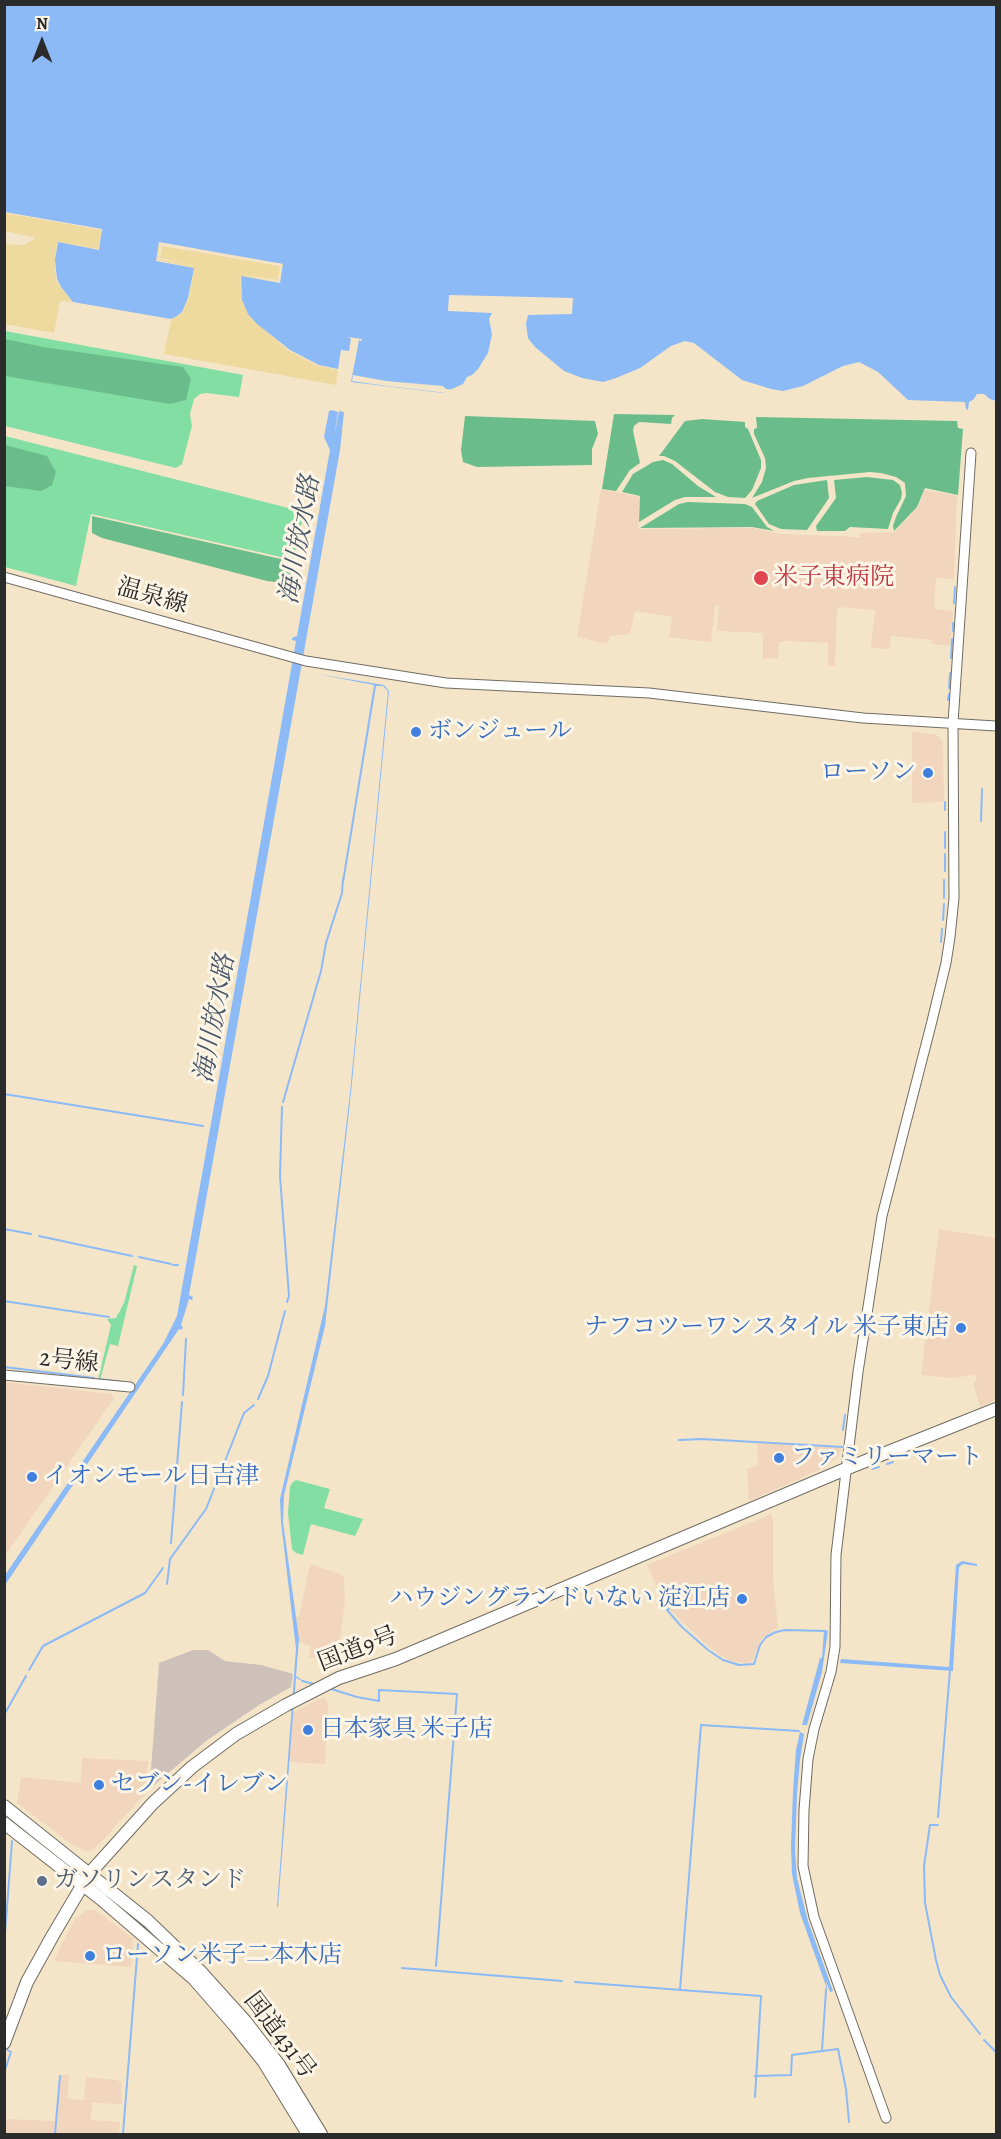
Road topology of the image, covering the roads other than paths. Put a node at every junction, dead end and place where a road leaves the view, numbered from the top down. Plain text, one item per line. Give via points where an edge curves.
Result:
1 (971, 453) dead end
2 (4, 577) edge
3 (953, 723) junction
4 (996, 726) edge
5 (4, 1375) edge
6 (130, 1387) dead end
7 (996, 1409) edge
8 (848, 1468) junction
9 (4, 1806) edge
10 (4, 1823) edge
11 (86, 1880) junction
12 (4, 2043) edge
13 (886, 2118) dead end
14 (308, 2134) edge
15 (321, 2134) edge

1 - 3 street
2 - 3 street, 温泉線 via 306,661 446,683 649,693 863,718
3 - 4 street, 温泉線
3 - 8 street via 954,898 949,946 882,1216
5 - 6 street, 2号線
7 - 8 highway, 国道9号
8 - 11 highway, 国道9号 via 300,1697 236,1734 192,1767 136,1820
8 - 13 street via 836,1555 835,1647 808,1759 803,1866 814,1917
9 - 11 highway, 国道431号
10 - 11 highway, 国道431号
11 - 12 highway, 国道9号 via 27,1982
11 - 14 highway, 国道431号 via 201,1987 236,2026 264,2062
11 - 15 highway, 国道431号 via 148,1921 200,1971 279,2065

